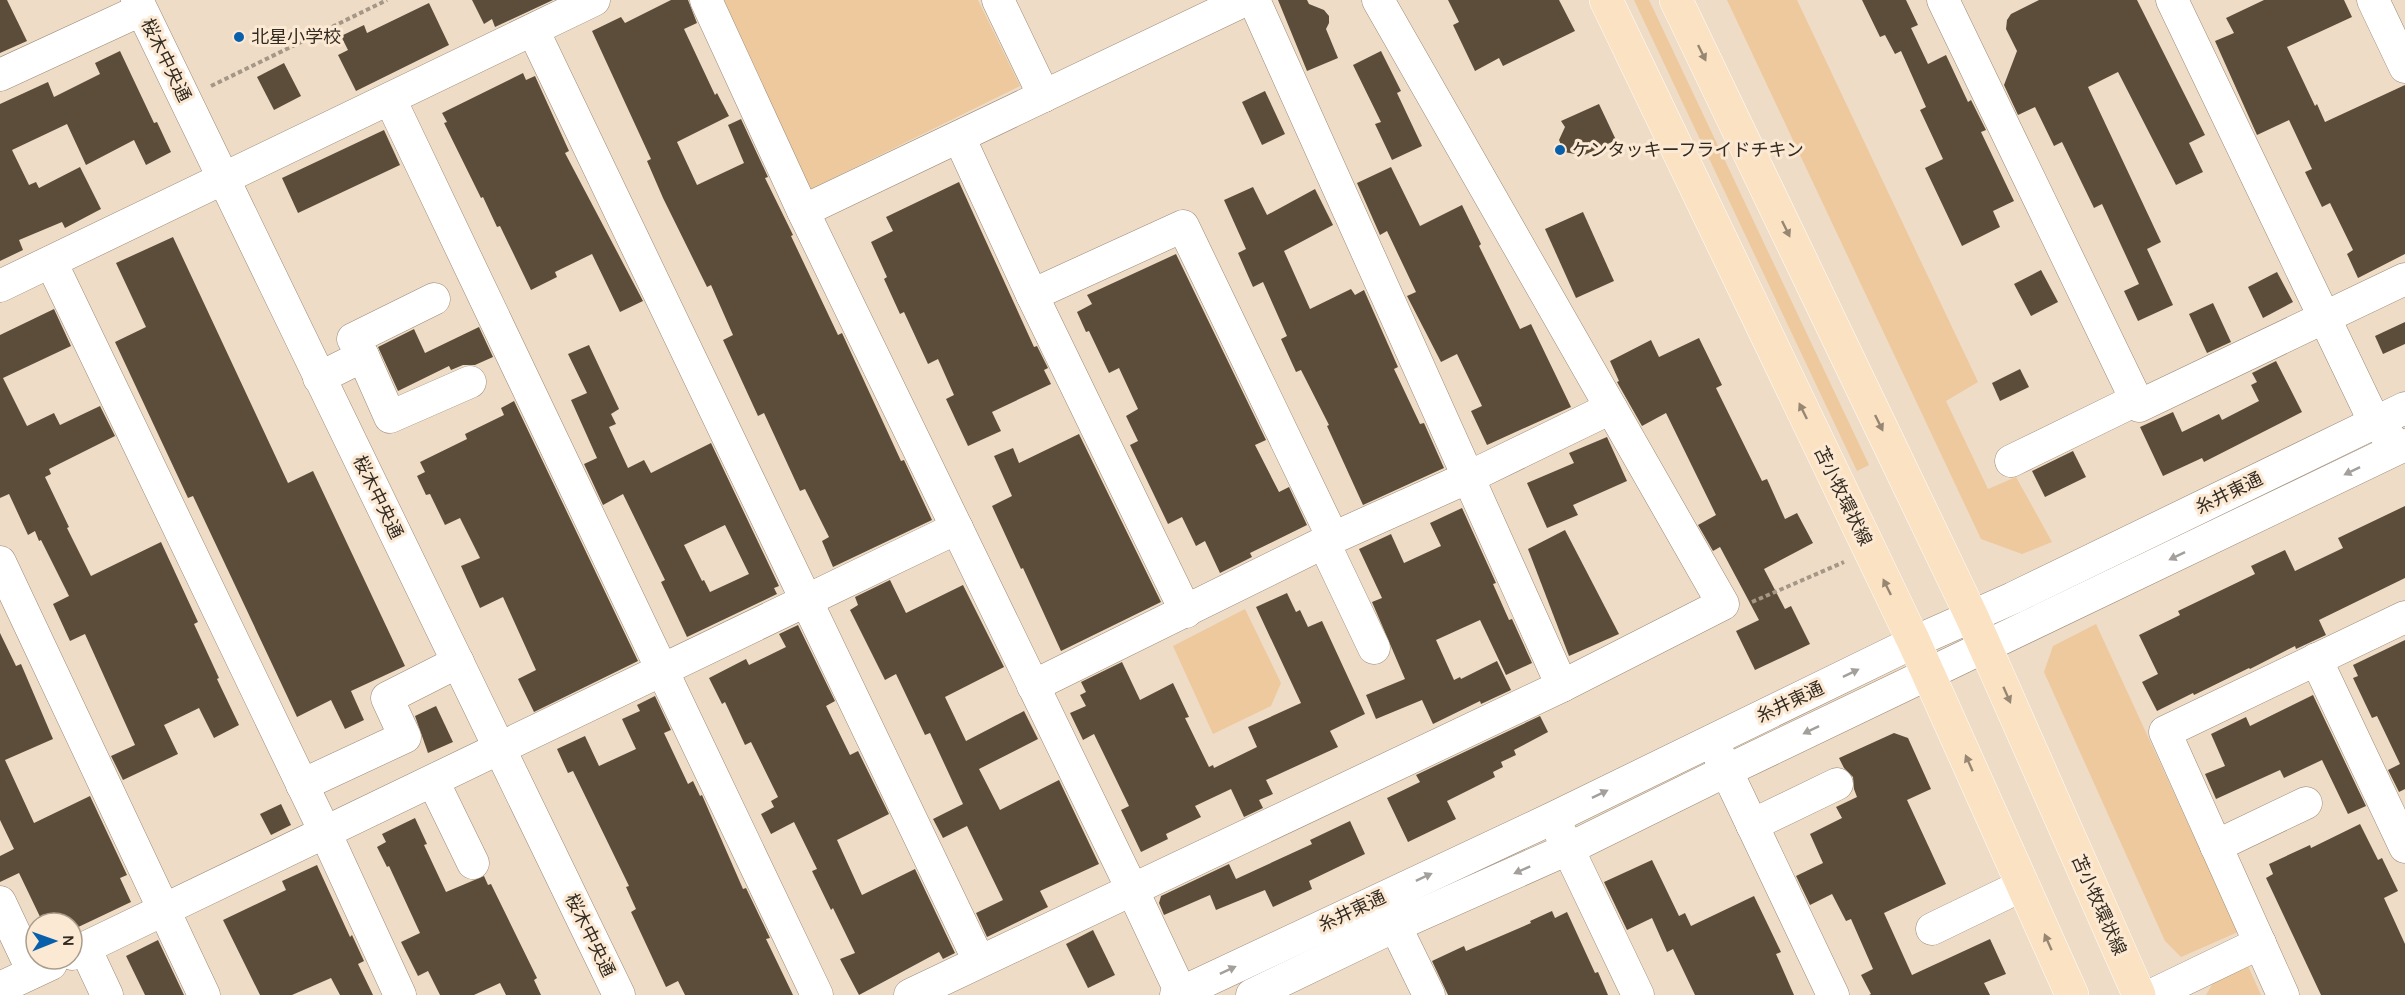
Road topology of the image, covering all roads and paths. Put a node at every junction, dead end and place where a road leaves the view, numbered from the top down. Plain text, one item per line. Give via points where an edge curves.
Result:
1 (387, 0) edge
2 (594, 0) edge
3 (706, 0) edge
4 (998, 0) edge
5 (1245, 0) edge
6 (1254, 0) edge
7 (1378, 0) edge
8 (1606, 0) edge
9 (1676, 0) edge
10 (1943, 0) edge
11 (2172, 0) edge
12 (2373, 0) edge
13 (139, 5) edge
14 (533, 30) junction
15 (2405, 67) edge
16 (0, 75) edge
17 (211, 86) dead end
18 (1044, 96) junction
19 (390, 99) junction
20 (959, 137) junction
21 (222, 178) junction
22 (803, 211) junction
23 (51, 262) junction
24 (2405, 279) edge
25 (0, 286) edge
26 (1032, 295) junction
27 (434, 299) dead end
28 (2324, 318) junction
29 (363, 357) junction
30 (319, 378) junction
31 (470, 382) dead end
32 (2136, 400) junction
33 (1611, 408) junction
34 (2405, 408) edge
35 (2375, 423) junction
36 (2403, 452) edge
37 (2011, 461) dead end
38 (1469, 477) junction
39 (957, 528) junction
40 (1329, 541) junction
41 (1844, 561) dead end
42 (0, 562) edge
43 (804, 600) junction
44 (1724, 604) junction
45 (1186, 612) junction
46 (1972, 617) junction
47 (2405, 617) edge
48 (1914, 642) junction
49 (1374, 648) dead end
50 (1986, 648) junction
51 (2316, 659) junction
52 (458, 662) junction
53 (662, 671) junction
54 (1928, 674) junction
55 (1033, 686) junction
56 (1562, 686) junction
57 (1711, 740) junction
58 (500, 748) junction
59 (1726, 771) junction
60 (433, 781) junction
61 (1837, 784) dead end
62 (302, 785) junction
63 (2306, 803) dead end
64 (1552, 818) junction
65 (1752, 825) junction
66 (325, 832) junction
67 (2216, 846) junction
68 (2405, 847) edge
69 (1568, 849) junction
70 (473, 863) dead end
71 (2024, 885) junction
72 (1132, 889) junction
73 (1381, 897) junction
74 (0, 903) edge
75 (164, 909) junction
76 (24, 924) edge
77 (1395, 926) junction
78 (1932, 929) dead end
79 (2260, 943) junction
80 (84, 948) edge
81 (979, 961) junction
82 (36, 971) edge
83 (78, 971) edge
84 (0, 988) edge
85 (1179, 994) edge
86 (107, 995) edge
87 (204, 995) edge
88 (400, 995) edge
89 (619, 995) edge
90 (817, 995) edge
91 (910, 995) edge
92 (1252, 995) edge
93 (1429, 995) edge
94 (1638, 995) edge
95 (1833, 995) edge
96 (2072, 995) edge
97 (2139, 995) edge
98 (2152, 995) edge
99 (2283, 995) edge

1 - 17 path
2 - 14 street
3 - 22 street
4 - 18 street
5 - 18 street
6 - 38 street
7 - 33 street
48 -> 8 main road, 苫小牧環状線
9 -> 46 main road, 苫小牧環状線
10 - 32 street
11 - 28 street
12 - 15 street
13 - 16 street
13 - 21 street, 桜木中央通
14 - 19 street
14 - 43 street
18 - 20 street
19 - 21 street
19 - 53 street
20 - 22 street
20 - 26 street
21 - 23 street
21 - 30 street, 桜木中央通
22 - 39 street
23 - 25 street
23 - 62 street
24 - 28 street
26 - 40 street via 1183,226
26 - 45 street
27 - 29 street via 353,339
28 - 32 street via 2139,406
28 - 35 street
29 - 30 street
29 - 31 street via 390,417
30 - 52 street, 桜木中央通
32 - 37 street
33 - 38 street
33 - 44 street
34 - 35 street, 糸井東通
35 - 36 street
35 - 46 street, 糸井東通
36 -> 50 street, 糸井東通
38 - 40 street
38 - 56 street
39 - 43 street
39 - 55 street
40 - 45 street
40 - 49 street
41 - 44 path via 1742,606
42 - 75 street
43 - 53 street
43 - 81 street
44 - 56 street
45 - 55 street
46 - 48 street, 糸井東通
46 - 50 main road, 苫小牧環状線
47 - 51 street
48 - 54 main road, 苫小牧環状線
57 -> 48 street, 糸井東通
50 - 54 street, 糸井東通
50 -> 97 main road, 苫小牧環状線
51 - 67 street via 2165,732
51 - 68 street
52 - 58 street, 桜木中央通
52 - 62 street via 387,698 405,737
53 - 58 street
53 - 90 street
54 -> 59 street, 糸井東通
71 -> 54 main road, 苫小牧環状線
55 - 72 street
56 - 72 street
57 - 59 street
64 -> 57 street, 糸井東通
58 - 60 street
58 - 89 street, 桜木中央通
59 - 65 street
59 - 69 street, 糸井東通
60 - 66 street
60 - 70 street
61 - 65 street
62 - 66 street
63 - 67 street
64 - 69 street
73 -> 64 street, 糸井東通
65 - 95 street
66 - 75 street
66 - 88 street
67 - 79 street
69 -> 77 street, 糸井東通
69 - 94 street
71 - 78 street
96 -> 71 main road, 苫小牧環状線
72 - 81 street
72 - 85 street
73 - 77 street
85 -> 73 street, 糸井東通
74 - 76 street
75 - 80 street
75 - 87 street
77 - 92 street, 糸井東通
77 - 93 street
79 - 98 street
79 - 99 street
81 - 91 street
82 - 84 street
83 - 86 street

